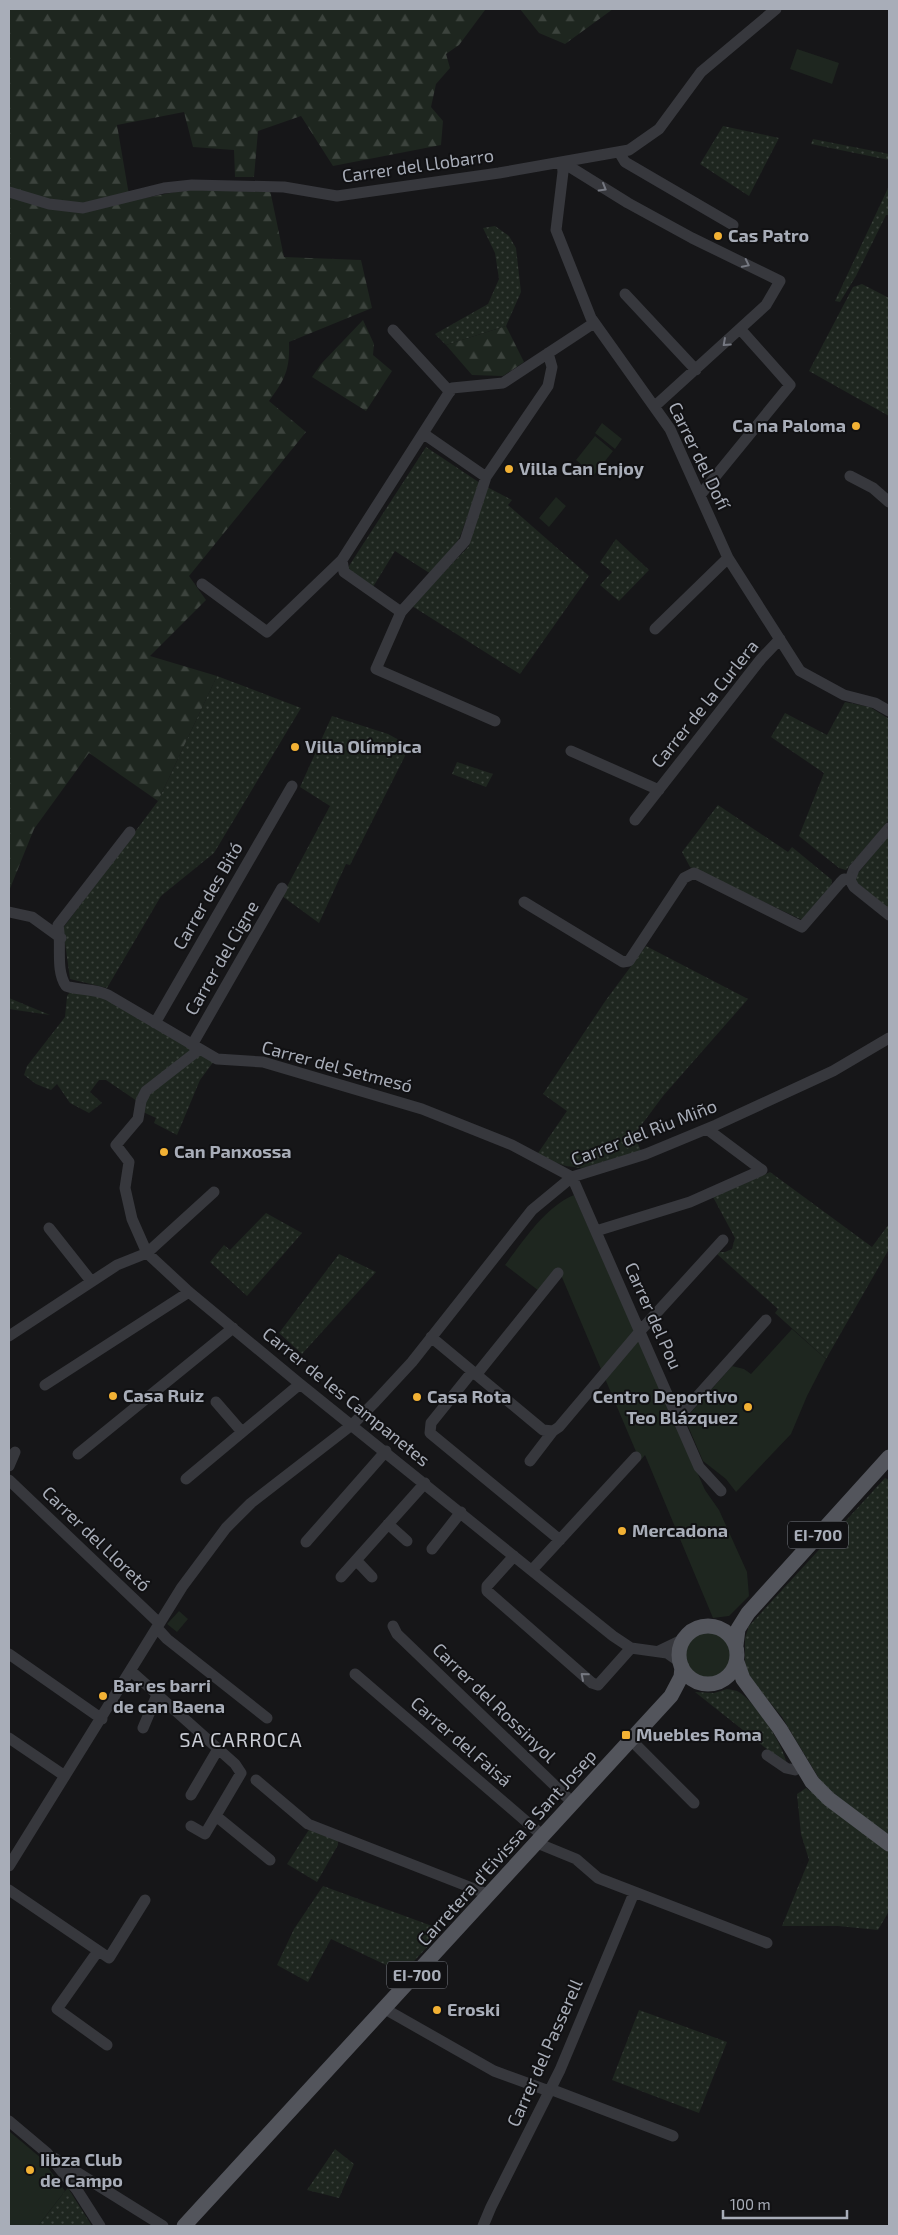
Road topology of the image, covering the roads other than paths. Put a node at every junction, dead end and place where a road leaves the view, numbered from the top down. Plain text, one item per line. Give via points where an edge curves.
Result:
1 (776, 9) edge
2 (619, 152) junction
3 (562, 162) junction
4 (9, 192) edge
5 (733, 225) dead end
6 (625, 294) dead end
7 (594, 323) junction
8 (393, 330) dead end
9 (741, 330) junction
10 (548, 353) junction
11 (696, 370) junction
12 (450, 392) junction
13 (655, 406) junction
14 (424, 434) junction
15 (850, 476) dead end
16 (486, 477) junction
17 (701, 494) junction
18 (889, 502) edge
19 (728, 558) junction
20 (342, 560) junction
21 (202, 584) dead end
22 (401, 612) junction
23 (655, 629) dead end
24 (780, 639) junction
25 (889, 711) edge
26 (495, 721) dead end
27 (571, 750) dead end
28 (292, 786) dead end
29 (658, 790) junction
30 (635, 820) dead end
31 (889, 828) edge
32 (130, 832) dead end
33 (850, 880) junction
34 (282, 888) dead end
35 (524, 902) dead end
36 (9, 912) edge
37 (889, 915) edge
38 (61, 938) junction
39 (155, 1023) junction
40 (889, 1038) edge
41 (196, 1047) junction
42 (707, 1129) junction
43 (572, 1177) junction
44 (214, 1192) dead end
45 (49, 1228) dead end
46 (596, 1231) junction
47 (723, 1240) dead end
48 (147, 1254) junction
49 (558, 1273) dead end
50 (91, 1281) junction
51 (189, 1292) junction
52 (766, 1320) dead end
53 (233, 1328) junction
54 (641, 1330) junction
55 (9, 1336) edge
56 (431, 1337) junction
57 (474, 1374) junction
58 (45, 1384) dead end
59 (300, 1384) junction
60 (216, 1402) dead end
61 (678, 1418) junction
62 (352, 1424) junction
63 (552, 1431) junction
64 (242, 1432) junction
65 (386, 1451) junction
66 (15, 1452) dead end
67 (78, 1454) dead end
68 (636, 1457) dead end
69 (889, 1457) edge
70 (530, 1461) dead end
71 (9, 1466) edge
72 (186, 1479) dead end
73 (9, 1480) edge
74 (425, 1483) junction
75 (721, 1491) dead end
76 (461, 1512) junction
77 (388, 1524) junction
78 (560, 1540) junction
79 (408, 1541) dead end
80 (306, 1542) dead end
81 (432, 1548) dead end
82 (514, 1556) junction
83 (356, 1560) junction
84 (532, 1570) junction
85 (341, 1577) dead end
86 (372, 1577) dead end
87 (748, 1613) junction
88 (158, 1626) junction
89 (394, 1626) dead end
90 (715, 1627) junction
91 (684, 1639) junction
92 (736, 1645) junction
93 (631, 1648) junction
94 (659, 1650) junction
95 (9, 1654) edge
96 (737, 1662) junction
97 (681, 1665) junction
98 (131, 1671) junction
99 (355, 1674) dead end
100 (719, 1682) junction
101 (701, 1683) junction
102 (752, 1691) junction
103 (673, 1694) junction
104 (157, 1695) junction
105 (267, 1718) dead end
106 (102, 1719) junction
107 (142, 1728) dead end
108 (9, 1738) edge
109 (631, 1740) junction
110 (218, 1749) junction
111 (767, 1755) dead end
112 (801, 1766) junction
113 (65, 1776) junction
114 (256, 1780) dead end
115 (191, 1795) dead end
116 (573, 1803) junction
117 (694, 1803) dead end
118 (216, 1816) junction
119 (191, 1826) dead end
120 (540, 1840) junction
121 (889, 1844) edge
122 (270, 1860) dead end
123 (9, 1866) edge
124 (9, 1890) edge
125 (634, 1892) junction
126 (490, 1895) junction
127 (145, 1900) dead end
128 (767, 1943) dead end
129 (98, 1951) junction
130 (385, 2009) junction
131 (107, 2045) dead end
132 (550, 2090) junction
133 (9, 2121) edge
134 (673, 2136) dead end
135 (47, 2153) junction
136 (100, 2226) edge
137 (163, 2226) edge
138 (184, 2226) edge
139 (484, 2226) edge

1 - 2 street, Carrer del Llobarro via 701,72 659,128 641,144
2 - 3 street, Carrer del Llobarro
2 - 5 street via 624,162
3 - 4 street, Carrer del Llobarro via 337,196 284,187 218,184 164,188 82,208
3 - 7 street, Carrer del Dofí via 556,230
3 -> 9 street via 685,234 780,281 766,305
6 - 11 street
7 - 10 street
7 - 13 street, Carrer del Dofí
8 - 12 street
9 -> 11 street
9 - 17 street via 790,384
10 - 12 street via 503,383 452,388
10 - 16 street via 552,367 548,386
11 - 13 street
12 - 14 street
13 - 17 street, Carrer del Dofí via 673,434
14 - 16 street
14 - 20 street
15 - 18 street via 873,488
16 - 22 street via 465,541
17 - 19 street, Carrer del Dofí
19 - 23 street
19 - 24 street, Carrer del Dofí
20 - 21 street via 266,632
20 - 22 street via 344,572
22 - 26 street via 376,669
24 - 25 street, Carrer del Dofí via 800,671 809,677 844,696 875,703
24 - 29 street, Carrer de la Curlera
27 - 29 street, Carrer de la Curlera
28 - 39 street, Carrer des Bitó
29 - 30 street, Carrer de la Curlera
31 - 33 street via 854,869
32 - 38 street via 58,926
33 - 35 street via 840,883 802,927 694,873 684,878 629,961 623,962
33 - 37 street via 854,887
34 - 41 street, Carrer del Cigne
36 - 38 street via 32,917
38 - 39 street, Carrer del Setmesó via 61,975 66,986 95,989
39 - 41 street, Carrer del Setmesó
40 - 42 street, Carrer del Riu Miño via 833,1071
41 - 43 street, Carrer del Setmesó via 217,1059 262,1062 422,1108 512,1145
41 - 48 street via 146,1091 138,1119 116,1145 129,1162 125,1188 132,1219
42 - 43 street, Carrer del Riu Miño via 646,1154
42 - 46 street via 762,1170 690,1202
43 - 46 street, Carrer del Pou
43 - 56 street, Carrer del Riu Miño via 532,1210
44 - 48 street
45 - 50 street
46 - 54 street, Carrer del Pou
47 - 54 street
48 - 50 street via 117,1265
48 - 51 street, Carrer de les Campanetes
49 - 57 street
50 - 55 street
51 - 53 street, Carrer de les Campanetes
51 - 58 street
52 - 61 street
53 - 59 street, Carrer de les Campanetes
53 - 67 street
54 - 61 street, Carrer del Pou
54 - 63 street via 559,1427
56 - 57 street
56 - 62 street, Carrer del Riu Miño
57 - 63 street via 543,1430
57 - 78 street via 431,1423 430,1433
59 - 62 street, Carrer de les Campanetes
59 - 64 street
60 - 64 street
61 - 75 street, Carrer del Pou via 699,1467
62 - 65 street, Carrer de les Campanetes
62 - 88 street, Carrer del Riu Miño via 251,1503 226,1528 182,1587
63 - 70 street
64 - 72 street
65 - 74 street, Carrer de les Campanetes
65 - 80 street
66 - 71 street
68 - 78 street
69 - 87 main road, EI-700
73 - 88 street, Carrer del Lloretó
74 - 76 street, Carrer de les Campanetes
74 - 77 street
76 - 81 street
76 - 82 street, Carrer de les Campanetes
77 - 79 street
77 - 83 street
78 - 84 street
82 - 84 street, Carrer de les Campanetes
93 -> 82 street via 598,1685 592,1683 487,1591
83 - 85 street
83 - 86 street
84 - 93 street, Carrer de les Campanetes
87 - 90 main road, EI-700 via 731,1623
87 - 92 main road, EI-700 via 738,1628
88 - 98 street, Carrer del Riu Miño
88 - 105 street, Carrer del Lloretó via 167,1639
89 - 116 street, Carrer del Rossinyol via 397,1634
90 - 91 main road, EI-700 via 696,1629
90 - 92 main road via 730,1635
91 - 94 street
91 - 97 main road, EI-700 via 680,1648
92 - 96 main road, EI-700
93 - 94 street
94 - 97 street via 673,1656
95 - 106 street
96 - 100 main road via 732,1672
96 - 102 main road via 741,1676
97 - 101 main road via 690,1678
97 - 103 main road, Carretera d'Eivissa a Sant Josep / EI-700
98 - 104 street
98 - 106 street, Carrer del Riu Miño
99 - 120 street, Carrer del Faisá
100 - 101 main road, EI-700
100 - 102 main road via 731,1682
101 - 103 main road, Carretera d'Eivissa a Sant Josep / EI-700
102 - 112 main road via 780,1729
103 - 109 main road, Carretera d'Eivissa a Sant Josep / EI-700
104 - 107 street
104 - 110 street
106 - 113 street, Carrer del Riu Miño
108 - 113 street
109 - 116 main road, Carretera d'Eivissa a Sant Josep / EI-700
109 - 117 street
110 - 115 street
110 - 118 street via 241,1773
111 - 112 street via 786,1768 794,1770
112 - 121 main road via 829,1799
113 - 123 street, Carrer del Riu Miño
114 - 126 street via 308,1824
116 - 120 main road, Carretera d'Eivissa a Sant Josep / EI-700
118 - 119 street via 206,1834
118 - 122 street
120 - 125 street, Carrer del Faisá via 576,1859 598,1878
120 - 126 main road, Carretera d'Eivissa a Sant Josep / EI-700
124 - 129 street
125 - 128 street, Carrer del Faisá
125 - 132 street, Carrer del Passerell
126 - 130 main road, Carretera d'Eivissa a Sant Josep / EI-700
127 - 129 street via 109,1958
129 - 131 street via 57,2009
130 - 132 street via 494,2071
130 - 138 main road, Carretera d'Eivissa a Sant Josep / EI-700
132 - 134 street
132 - 139 street, Carrer del Passerell
133 - 135 street
135 - 136 street via 77,2190
135 - 137 street

